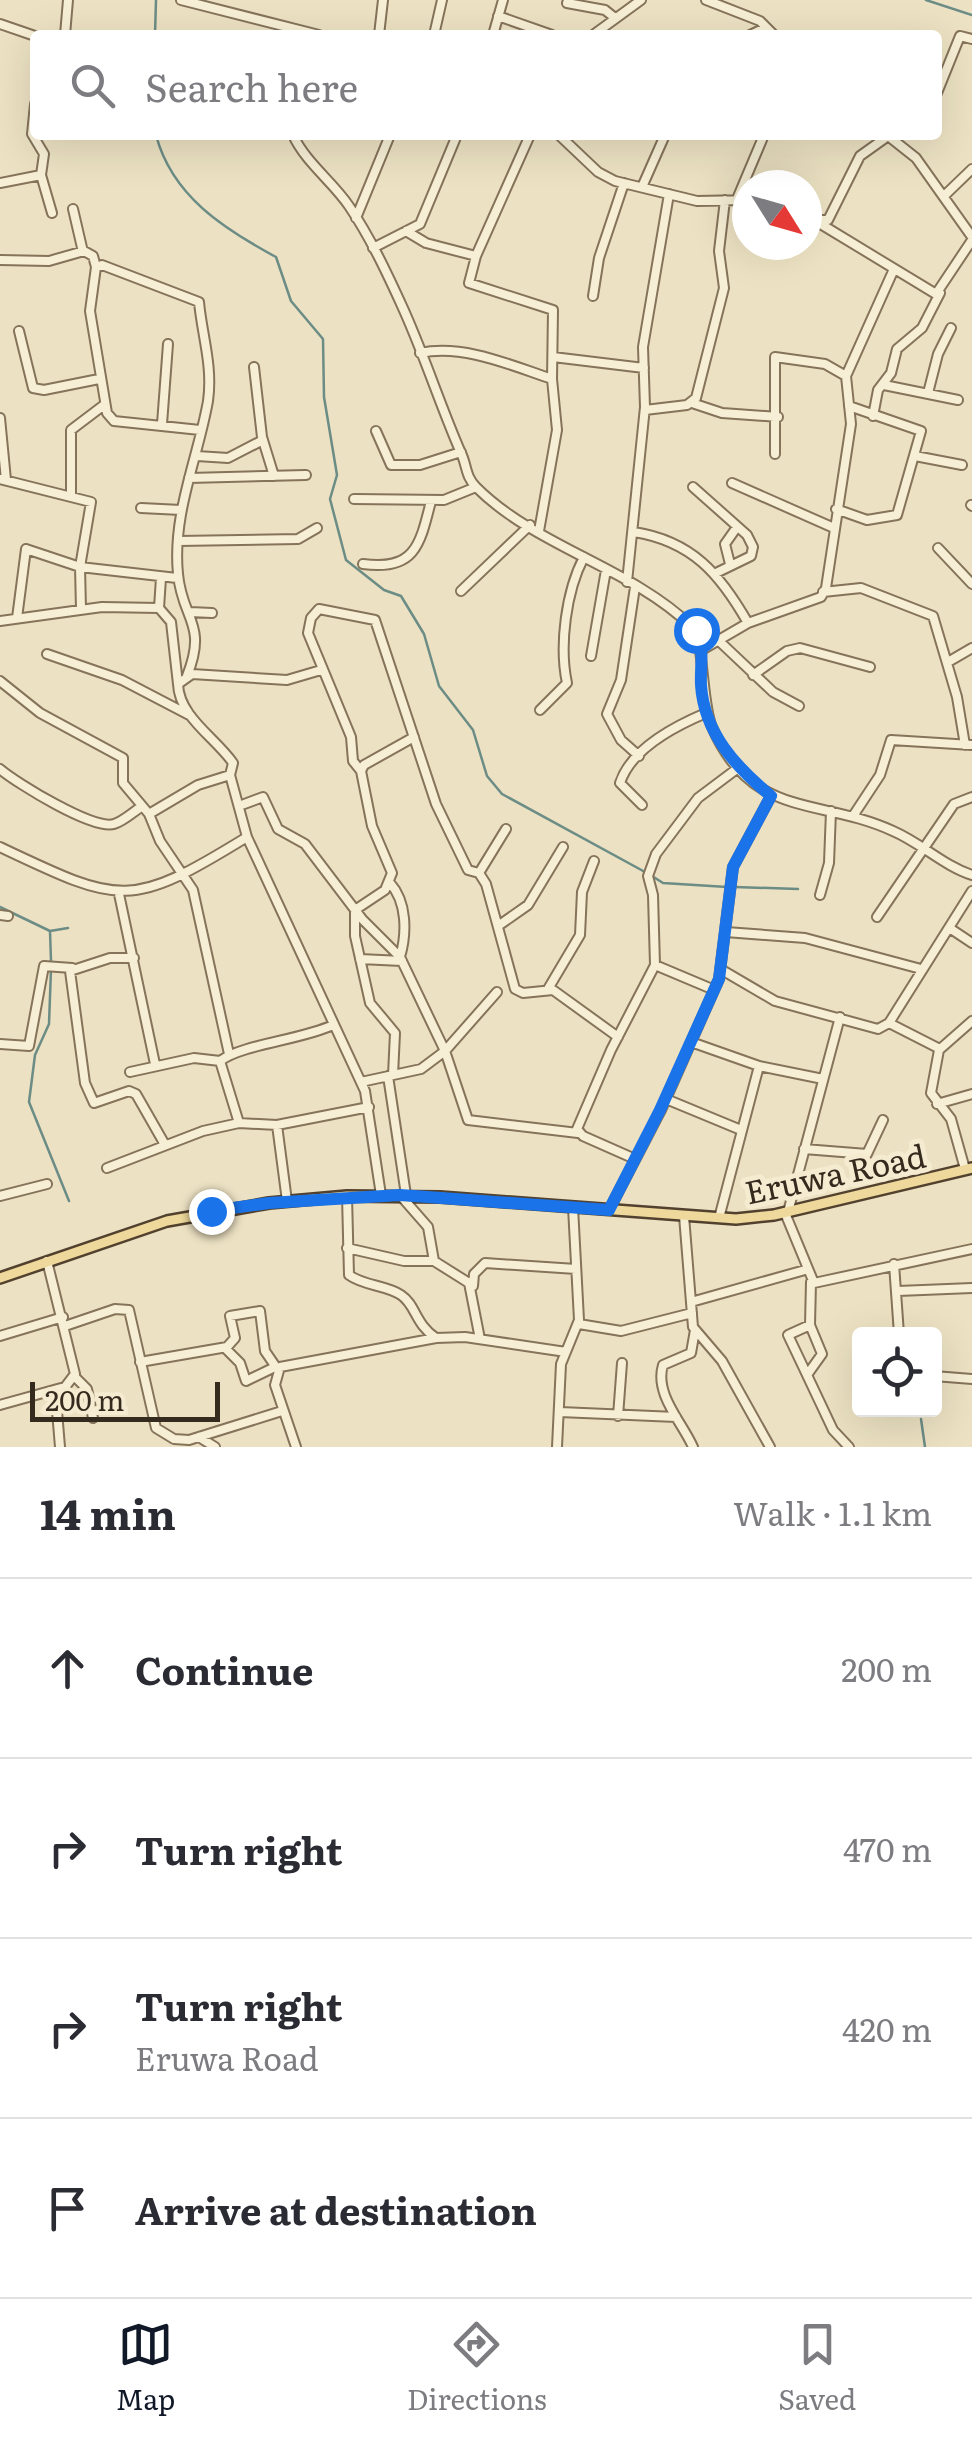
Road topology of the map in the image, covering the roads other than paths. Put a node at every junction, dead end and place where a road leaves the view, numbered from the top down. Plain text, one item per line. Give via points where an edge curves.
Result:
1 (68, 0) edge
2 (181, 0) edge
3 (230, 0) edge
4 (383, 0) edge
5 (442, 0) edge
6 (503, 0) edge
7 (641, 0) edge
8 (706, 0) edge
9 (567, 3) dead end
10 (227, 12) junction
11 (498, 16) junction
12 (615, 18) junction
13 (268, 22) junction
14 (0, 24) edge
15 (766, 28) junction
16 (65, 30) edge
17 (269, 30) edge
18 (299, 30) edge
19 (380, 30) edge
20 (435, 30) edge
21 (494, 30) edge
22 (538, 30) edge
23 (599, 30) edge
24 (761, 30) edge
25 (768, 30) edge
26 (30, 34) edge
27 (972, 40) edge
28 (942, 81) edge
29 (36, 140) edge
30 (296, 140) edge
31 (388, 140) edge
32 (456, 140) edge
33 (528, 140) edge
34 (564, 140) edge
35 (663, 140) edge
36 (762, 140) edge
37 (882, 140) edge
38 (894, 140) edge
39 (904, 140) edge
40 (901, 144) junction
41 (972, 169) edge
42 (752, 170) edge
43 (41, 175) junction
44 (0, 183) edge
45 (624, 183) junction
46 (642, 187) junction
47 (669, 194) junction
48 (944, 196) junction
49 (725, 200) junction
50 (732, 200) edge
51 (74, 209) dead end
52 (52, 212) dead end
53 (356, 218) junction
54 (822, 222) edge
55 (822, 224) edge
56 (406, 231) junction
57 (972, 238) edge
58 (373, 248) junction
59 (83, 252) junction
60 (476, 256) junction
61 (0, 260) edge
62 (96, 267) junction
63 (894, 270) junction
64 (940, 293) junction
65 (593, 296) dead end
66 (951, 328) dead end
67 (19, 331) dead end
68 (168, 344) dead end
69 (420, 352) junction
70 (552, 357) junction
71 (254, 367) dead end
72 (644, 368) junction
73 (846, 376) junction
74 (99, 379) junction
75 (552, 379) junction
76 (884, 384) junction
77 (928, 393) junction
78 (958, 400) dead end
79 (692, 404) junction
80 (104, 405) junction
81 (849, 406) junction
82 (645, 410) junction
83 (863, 412) junction
84 (873, 416) junction
85 (778, 417) junction
86 (0, 418) edge
87 (851, 420) junction
88 (162, 424) junction
89 (200, 430) junction
90 (376, 431) dead end
91 (263, 440) junction
92 (461, 452) junction
93 (774, 454) dead end
94 (197, 456) junction
95 (915, 456) junction
96 (962, 465) dead end
97 (306, 475) dead end
98 (274, 476) junction
99 (189, 478) junction
100 (3, 480) edge
101 (732, 483) dead end
102 (476, 487) junction
103 (693, 487) dead end
104 (70, 496) junction
105 (354, 499) dead end
106 (430, 501) junction
107 (142, 508) dead end
108 (836, 509) junction
109 (181, 510) junction
110 (738, 527) junction
111 (317, 528) dead end
112 (534, 528) junction
113 (834, 528) junction
114 (634, 532) junction
115 (178, 541) junction
116 (938, 548) dead end
117 (584, 557) junction
118 (363, 564) dead end
119 (730, 564) junction
120 (80, 566) junction
121 (606, 570) junction
122 (716, 573) junction
123 (160, 578) junction
124 (177, 578) junction
125 (972, 584) edge
126 (631, 585) junction
127 (461, 591) dead end
128 (823, 592) junction
129 (158, 608) junction
130 (81, 610) junction
131 (190, 612) junction
132 (212, 613) dead end
133 (17, 618) junction
134 (0, 621) edge
135 (748, 622) junction
136 (194, 627) junction
137 (172, 634) junction
138 (718, 640) junction
139 (972, 648) edge
140 (700, 650) junction
141 (47, 654) dead end
142 (591, 656) dead end
143 (948, 662) junction
144 (870, 667) dead end
145 (320, 670) junction
146 (753, 675) junction
147 (187, 676) junction
148 (0, 680) edge
149 (178, 684) junction
150 (798, 706) dead end
151 (540, 710) dead end
152 (706, 713) junction
153 (191, 716) junction
154 (414, 738) junction
155 (968, 745) edge
156 (639, 756) junction
157 (738, 768) junction
158 (0, 769) edge
159 (361, 771) junction
160 (230, 776) junction
161 (771, 796) junction
162 (972, 797) edge
163 (642, 805) dead end
164 (142, 806) junction
165 (239, 806) junction
166 (831, 811) junction
167 (149, 814) junction
168 (853, 816) junction
169 (506, 829) dead end
170 (248, 837) junction
171 (924, 846) junction
172 (563, 847) dead end
173 (0, 848) edge
174 (594, 861) dead end
175 (478, 873) junction
176 (186, 874) junction
177 (972, 875) edge
178 (390, 883) junction
179 (972, 891) edge
180 (119, 894) junction
181 (820, 895) dead end
182 (355, 910) junction
183 (877, 917) dead end
184 (498, 926) junction
185 (951, 929) junction
186 (726, 932) junction
187 (972, 942) edge
188 (134, 958) junction
189 (360, 959) junction
190 (401, 959) junction
191 (656, 964) junction
192 (72, 968) junction
193 (921, 969) junction
194 (722, 970) junction
195 (548, 989) junction
196 (712, 989) junction
197 (496, 992) dead end
198 (840, 1017) junction
199 (972, 1021) edge
200 (889, 1023) junction
201 (333, 1024) junction
202 (618, 1037) junction
203 (691, 1042) junction
204 (0, 1044) edge
205 (445, 1050) junction
206 (940, 1050) junction
207 (230, 1054) junction
208 (220, 1061) junction
209 (155, 1064) junction
210 (759, 1066) junction
211 (130, 1072) dead end
212 (390, 1076) junction
213 (823, 1079) junction
214 (361, 1082) junction
215 (972, 1094) edge
216 (666, 1099) junction
217 (936, 1104) junction
218 (369, 1107) junction
219 (882, 1120) dead end
220 (238, 1123) junction
221 (277, 1124) junction
222 (741, 1130) junction
223 (578, 1132) junction
224 (164, 1143) junction
225 (804, 1150) junction
226 (635, 1160) junction
227 (107, 1168) dead end
228 (970, 1171) edge
229 (47, 1184) dead end
230 (403, 1195) junction
231 (0, 1196) edge
232 (347, 1196) junction
233 (381, 1196) junction
234 (288, 1202) junction
235 (573, 1207) junction
236 (609, 1210) junction
237 (786, 1212) junction
238 (684, 1216) junction
239 (719, 1218) junction
240 (348, 1248) junction
241 (972, 1249) edge
242 (47, 1261) junction
243 (434, 1261) junction
244 (894, 1264) junction
245 (576, 1269) junction
246 (805, 1270) junction
247 (0, 1278) edge
248 (811, 1282) junction
249 (472, 1286) junction
250 (972, 1288) edge
251 (898, 1291) junction
252 (690, 1302) junction
253 (692, 1313) junction
254 (64, 1321) junction
255 (578, 1324) junction
256 (810, 1325) junction
257 (898, 1327) edge
258 (695, 1330) junction
259 (0, 1336) edge
260 (436, 1338) junction
261 (480, 1340) junction
262 (225, 1348) junction
263 (566, 1352) junction
264 (140, 1362) junction
265 (622, 1364) dead end
266 (276, 1368) junction
267 (807, 1375) junction
268 (74, 1376) junction
269 (942, 1377) edge
270 (972, 1379) edge
271 (61, 1388) junction
272 (0, 1405) edge
273 (282, 1412) junction
274 (560, 1412) junction
275 (618, 1416) junction
276 (676, 1417) junction
277 (92, 1418) dead end
278 (199, 1437) junction
279 (173, 1443) edge
280 (60, 1447) edge
281 (216, 1447) edge
282 (296, 1447) edge
283 (558, 1447) edge
284 (693, 1447) edge
285 (770, 1447) edge
286 (849, 1447) edge

1 - 16 street
2 - 10 street
3 - 10 street
4 - 19 street
5 - 20 street
6 - 11 street
7 - 12 street
8 - 15 street
9 - 12 street
10 - 13 street
11 - 21 street
11 - 22 street
12 - 23 street
13 - 17 street
13 - 18 street
14 - 26 street
15 - 24 street
15 - 25 street
27 - 28 street via 960,36
29 - 43 street via 44,154
30 - 53 street
31 - 53 street
32 - 56 street via 428,210
33 - 60 street
34 - 45 street via 598,172
35 - 46 street
36 - 42 street
37 - 54 street via 860,156
38 - 40 street
39 - 40 street
40 - 48 street
41 - 48 street
43 - 44 street
43 - 52 street
45 - 46 street
45 - 65 street
46 - 47 street
47 - 49 street
47 - 72 street
48 - 57 street
49 - 50 street
49 - 79 street via 719,251 724,288
51 - 59 street
53 - 58 street
55 - 63 street
56 - 58 street
56 - 60 street
57 - 64 street
58 - 69 street
59 - 61 street
59 - 62 street
60 - 70 street via 469,283 554,310
62 - 74 street via 90,311
62 - 89 street via 198,298 209,354
63 - 64 street
63 - 73 street
64 - 76 street via 922,328 897,349
66 - 77 street
67 - 74 street via 33,388
68 - 88 street
69 - 75 street via 478,356
69 - 92 street
70 - 72 street
70 - 75 street
71 - 91 street
72 - 82 street
73 - 81 street
73 - 85 street via 825,364 775,357
74 - 80 street
75 - 112 street via 557,430
76 - 77 street
76 - 84 street
77 - 78 street
79 - 82 street
79 - 85 street
80 - 88 street via 114,421
80 - 104 street via 69,434
81 - 83 street
81 - 87 street
82 - 114 street
83 - 84 street
83 - 87 street
84 - 95 street via 919,428
85 - 93 street
86 - 100 street
87 - 108 street
88 - 89 street
89 - 94 street
90 - 92 street via 390,464 420,465
91 - 94 street via 228,458
91 - 98 street
92 - 102 street
94 - 99 street
95 - 96 street
95 - 108 street via 897,515 867,520
97 - 98 street
98 - 99 street
99 - 109 street
100 - 104 street
101 - 113 street
102 - 106 street
102 - 112 street
103 - 110 street
104 - 120 street via 92,504
105 - 106 street
106 - 118 street via 418,545 404,561
107 - 109 street
108 - 113 street
109 - 115 street
110 - 119 street via 725,544
110 - 119 street via 753,551
111 - 115 street via 298,539
112 - 117 street
112 - 127 street
113 - 128 street
114 - 122 street via 666,537
114 - 126 street
115 - 124 street
116 - 125 street
117 - 121 street
117 - 151 street via 562,656 566,683
119 - 122 street
120 - 123 street
120 - 130 street
120 - 133 street via 26,549
121 - 126 street
121 - 142 street
122 - 135 street
123 - 124 street
123 - 129 street
124 - 131 street
126 - 140 street via 689,624
126 - 156 street via 620,680 607,714
128 - 135 street via 792,610
128 - 143 street via 861,588 928,613
129 - 130 street
129 - 137 street
130 - 133 street
131 - 132 street
131 - 136 street
133 - 134 street
135 - 138 street
136 - 137 street
136 - 147 street via 198,644
137 - 149 street
138 - 140 street
138 - 146 street
139 - 143 street
140 - 152 street
141 - 153 street via 122,680
143 - 155 street
144 - 146 street via 800,648
145 - 147 street via 287,680
145 - 154 street via 308,633 314,613 373,618
145 - 159 street
146 - 150 street
147 - 149 street
148 - 164 street via 40,712 123,758 123,783
149 - 153 street
152 - 156 street
152 - 157 street
153 - 160 street via 230,758
154 - 159 street
154 - 175 street via 448,830 468,870
155 - 168 street via 891,740 880,776
156 - 163 street via 620,780
157 - 161 street
157 - 191 street via 691,806 656,854 648,878
158 - 164 street via 35,794 104,824
159 - 178 street
160 - 165 street
160 - 167 street via 198,785
161 - 166 street
161 - 186 street via 733,867
162 - 171 street via 954,804
164 - 167 street
165 - 170 street
165 - 182 street via 262,797 278,829 306,844
166 - 168 street
166 - 181 street
167 - 176 street
168 - 171 street
169 - 175 street
170 - 176 street
170 - 201 street
171 - 177 street
171 - 183 street
172 - 184 street via 528,905
173 - 180 street via 89,889
174 - 195 street via 582,892 580,934
175 - 184 street
176 - 180 street
176 - 207 street
178 - 182 street
178 - 190 street via 402,905
179 - 185 street
180 - 188 street
182 - 189 street
182 - 190 street
184 - 195 street via 515,989
185 - 187 street
185 - 193 street
186 - 193 street via 805,938
186 - 194 street
188 - 192 street
188 - 209 street
189 - 190 street
189 - 212 street via 370,1003 394,1033
190 - 205 street
191 - 196 street
191 - 202 street
192 - 204 street via 44,966 29,1046
192 - 224 street via 89,1100 133,1092
193 - 200 street
194 - 196 street
194 - 198 street via 774,1001
195 - 202 street
196 - 203 street
197 - 205 street
198 - 200 street via 878,1029
198 - 213 street
199 - 206 street
200 - 206 street
201 - 207 street
201 - 214 street
202 - 223 street
203 - 210 street
203 - 216 street
205 - 212 street via 421,1069
205 - 223 street via 471,1122
206 - 217 street via 930,1092
207 - 208 street
208 - 209 street
208 - 220 street
209 - 211 street
210 - 213 street
210 - 222 street
212 - 214 street
212 - 230 street
213 - 225 street
214 - 218 street
215 - 217 street
216 - 222 street
216 - 226 street
217 - 228 street via 951,1119
218 - 221 street
218 - 233 street
219 - 225 street via 867,1154
220 - 221 street
220 - 224 street
221 - 234 street
222 - 239 street
223 - 226 street
224 - 227 street
225 - 237 street
226 - 236 street
228 - 237 main road, Eruwa Road
229 - 231 street
230 - 233 main road, Eruwa Road
230 - 235 main road, Eruwa Road
230 - 243 street via 428,1227
232 - 233 main road, Eruwa Road
232 - 234 main road, Eruwa Road
232 - 240 street
234 - 242 main road, Eruwa Road via 167,1222
235 - 236 main road, Eruwa Road
235 - 245 street
236 - 238 main road, Eruwa Road
237 - 239 main road, Eruwa Road
237 - 246 street
238 - 239 main road, Eruwa Road
238 - 252 street
240 - 243 street
240 - 260 street via 349,1275 400,1294 420,1327
241 - 244 street
242 - 247 main road, Eruwa Road
242 - 254 street
243 - 249 street
244 - 248 street
244 - 251 street
245 - 249 street via 484,1263
245 - 255 street
246 - 248 street
246 - 252 street
248 - 256 street
249 - 261 street
250 - 251 street
251 - 257 street
252 - 253 street
253 - 255 street via 621,1331
253 - 258 street
254 - 259 street
254 - 264 street via 130,1310
254 - 268 street
255 - 263 street
256 - 267 street via 822,1354
256 - 267 street via 788,1336
258 - 276 street via 691,1353 661,1370
258 - 285 street via 722,1361
260 - 261 street
260 - 266 street
261 - 263 street
262 - 264 street
262 - 266 street via 246,1381
262 - 266 street via 234,1338 232,1314 262,1312 265,1351
263 - 274 street
264 - 279 street via 156,1428
265 - 275 street
266 - 273 street
267 - 286 street via 833,1430
268 - 271 street
268 - 277 street via 86,1388
269 - 270 street
271 - 272 street
271 - 280 street
273 - 278 street
273 - 282 street
274 - 275 street
274 - 283 street
275 - 276 street
276 - 284 street
278 - 279 street
278 - 281 street

